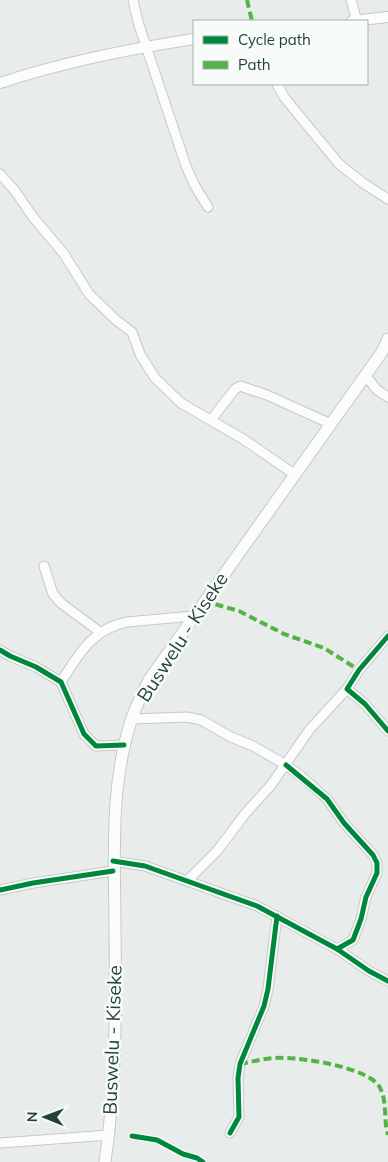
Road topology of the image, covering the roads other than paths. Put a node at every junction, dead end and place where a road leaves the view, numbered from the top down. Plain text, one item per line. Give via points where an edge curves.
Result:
1 (133, 0) edge
2 (350, 0) edge
3 (388, 17) edge
4 (357, 20) edge
5 (365, 20) edge
6 (193, 39) edge
7 (146, 46) junction
8 (0, 83) edge
9 (278, 85) edge
10 (0, 174) edge
11 (388, 199) edge
12 (208, 207) dead end
13 (388, 339) edge
14 (365, 375) junction
15 (388, 397) edge
16 (211, 420) junction
17 (331, 424) junction
18 (294, 474) junction
19 (44, 566) dead end
20 (194, 616) junction
21 (100, 632) junction
22 (388, 636) edge
23 (0, 650) edge
24 (61, 682) junction
25 (347, 689) junction
26 (131, 720) junction
27 (388, 731) edge
28 (124, 745) junction
29 (286, 764) junction
30 (113, 866) junction
31 (187, 881) junction
32 (0, 890) edge
33 (277, 916) junction
34 (337, 949) junction
35 (388, 981) edge
36 (230, 1133) dead end
37 (109, 1135) junction
38 (0, 1143) edge
39 (105, 1162) edge

1 - 7 street
2 - 4 street
3 - 5 street
6 - 7 street
7 - 8 street
7 - 12 street via 186,166
9 - 11 street via 339,164
10 - 16 street via 64,254 89,294 132,332 140,354 155,378 181,403
13 - 14 main road, Buswelu - Kiseke
14 - 15 street via 377,390
14 - 17 main road, Buswelu - Kiseke
16 - 17 street via 240,386
16 - 18 street
17 - 18 main road, Buswelu - Kiseke
18 - 20 main road, Buswelu - Kiseke
19 - 21 street via 52,594
20 - 21 street via 127,622
20 - 26 main road, Buswelu - Kiseke via 149,680
21 - 24 street via 77,657
22 - 25 street
23 - 24 street
24 - 28 street via 90,742 96,746
25 - 27 street
25 - 29 street via 310,729
26 - 28 main road, Buswelu - Kiseke
26 - 29 street via 187,717 200,720
28 - 30 main road, Buswelu - Kiseke via 117,782
29 - 31 street via 216,851
29 - 34 street via 327,799 377,863 353,940
30 - 31 street via 145,866
30 - 32 street
30 - 37 main road, Buswelu - Kiseke via 115,931
31 - 33 street
33 - 34 street
33 - 36 street via 266,998 240,1064 240,1117
34 - 35 street
37 - 38 street
37 - 39 main road, Buswelu - Kiseke

